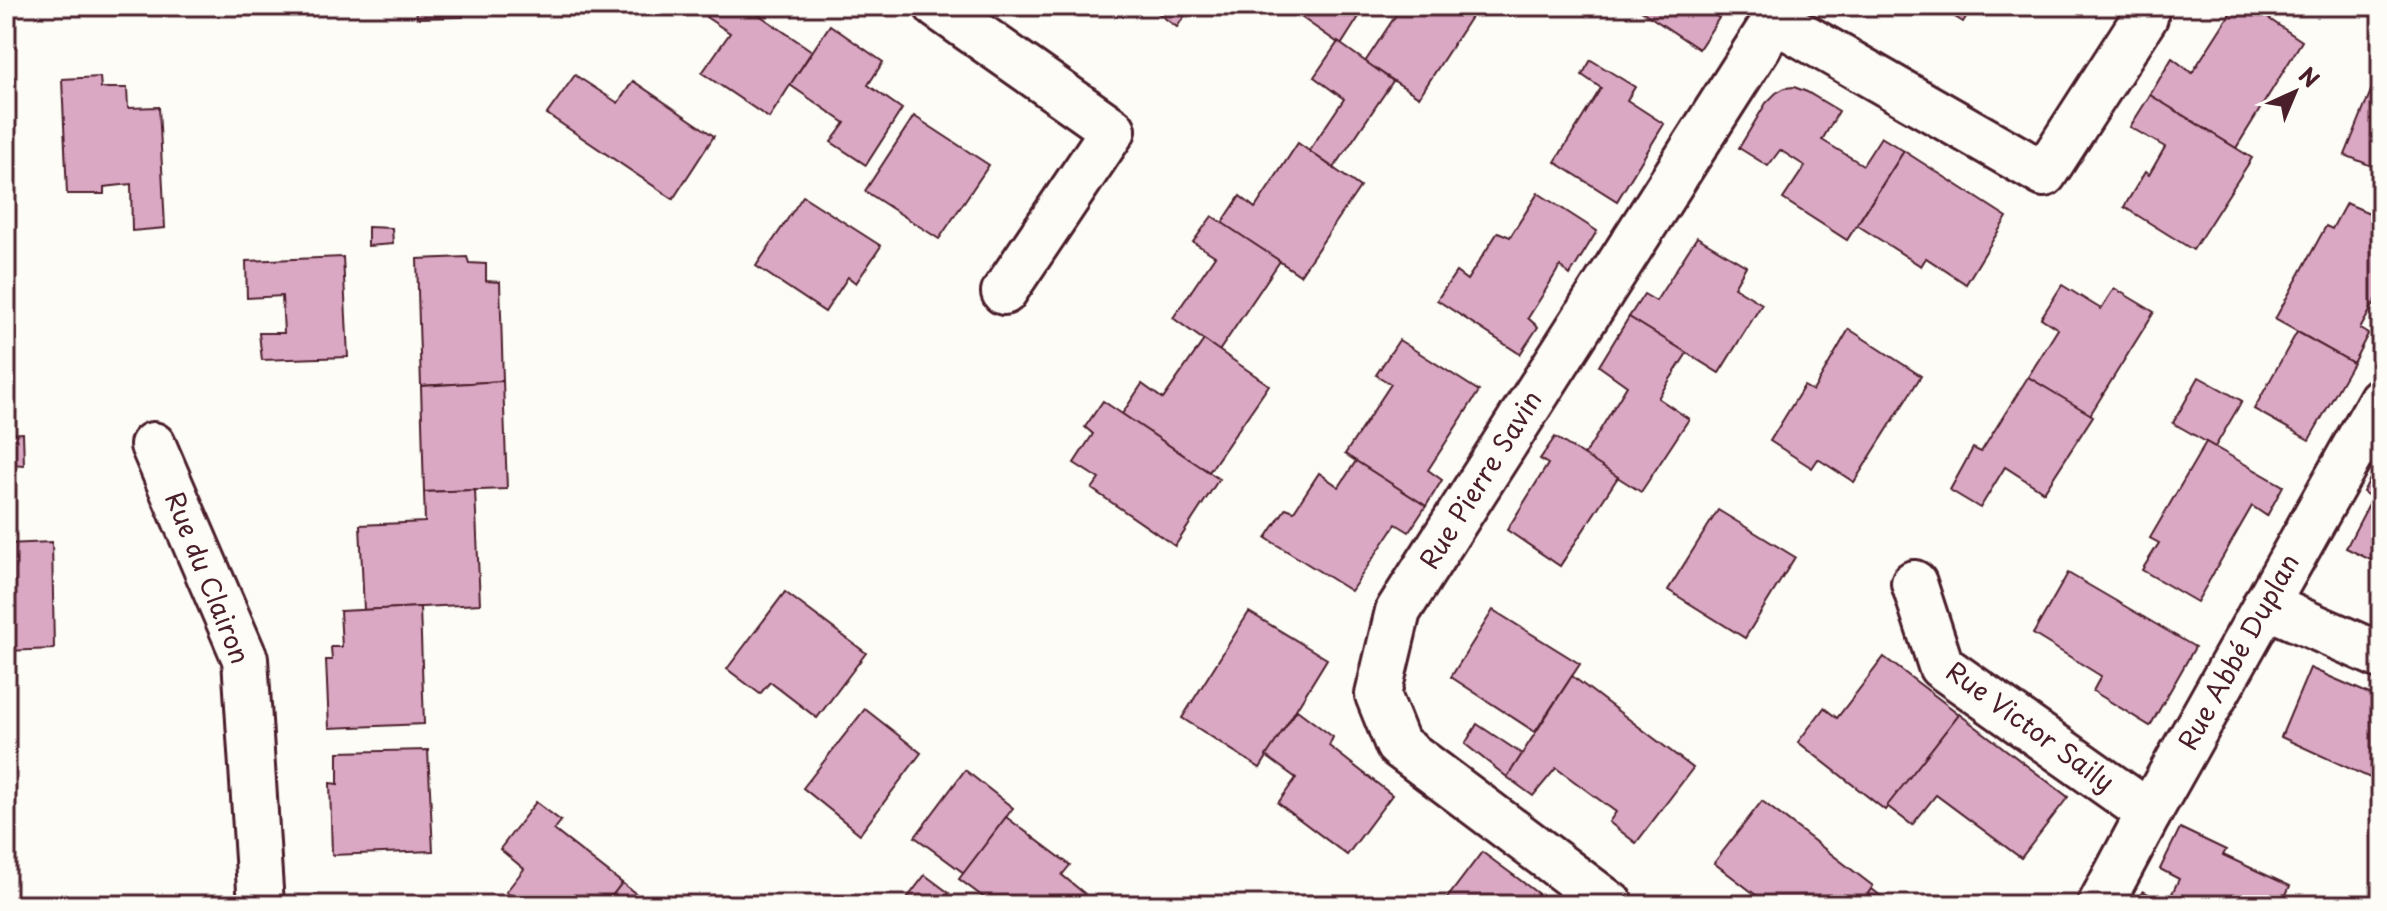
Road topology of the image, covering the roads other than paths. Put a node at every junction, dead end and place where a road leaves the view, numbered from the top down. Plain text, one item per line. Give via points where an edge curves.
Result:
1 (937, 6) edge
2 (2143, 6) edge
3 (1779, 13) edge
4 (1004, 292) dead end
5 (2381, 400) edge
6 (153, 445) dead end
7 (1914, 583) dead end
8 (2265, 605) junction
9 (2381, 656) edge
10 (2149, 813) junction
11 (261, 905) edge
12 (1611, 905) edge
13 (2100, 905) edge

1 - 4 street via 1113,130
2 - 3 street via 2145,17 2044,174
3 - 12 street, Rue Pierre Savin via 1398,611 1378,695 1398,745
5 - 8 street, Rue Abbé Duplan
6 - 11 street, Rue du Clairon via 245,659
7 - 10 street, Rue Victor Saily via 1941,666
8 - 9 street
8 - 10 street, Rue Abbé Duplan
10 - 13 street, Rue Abbé Duplan

